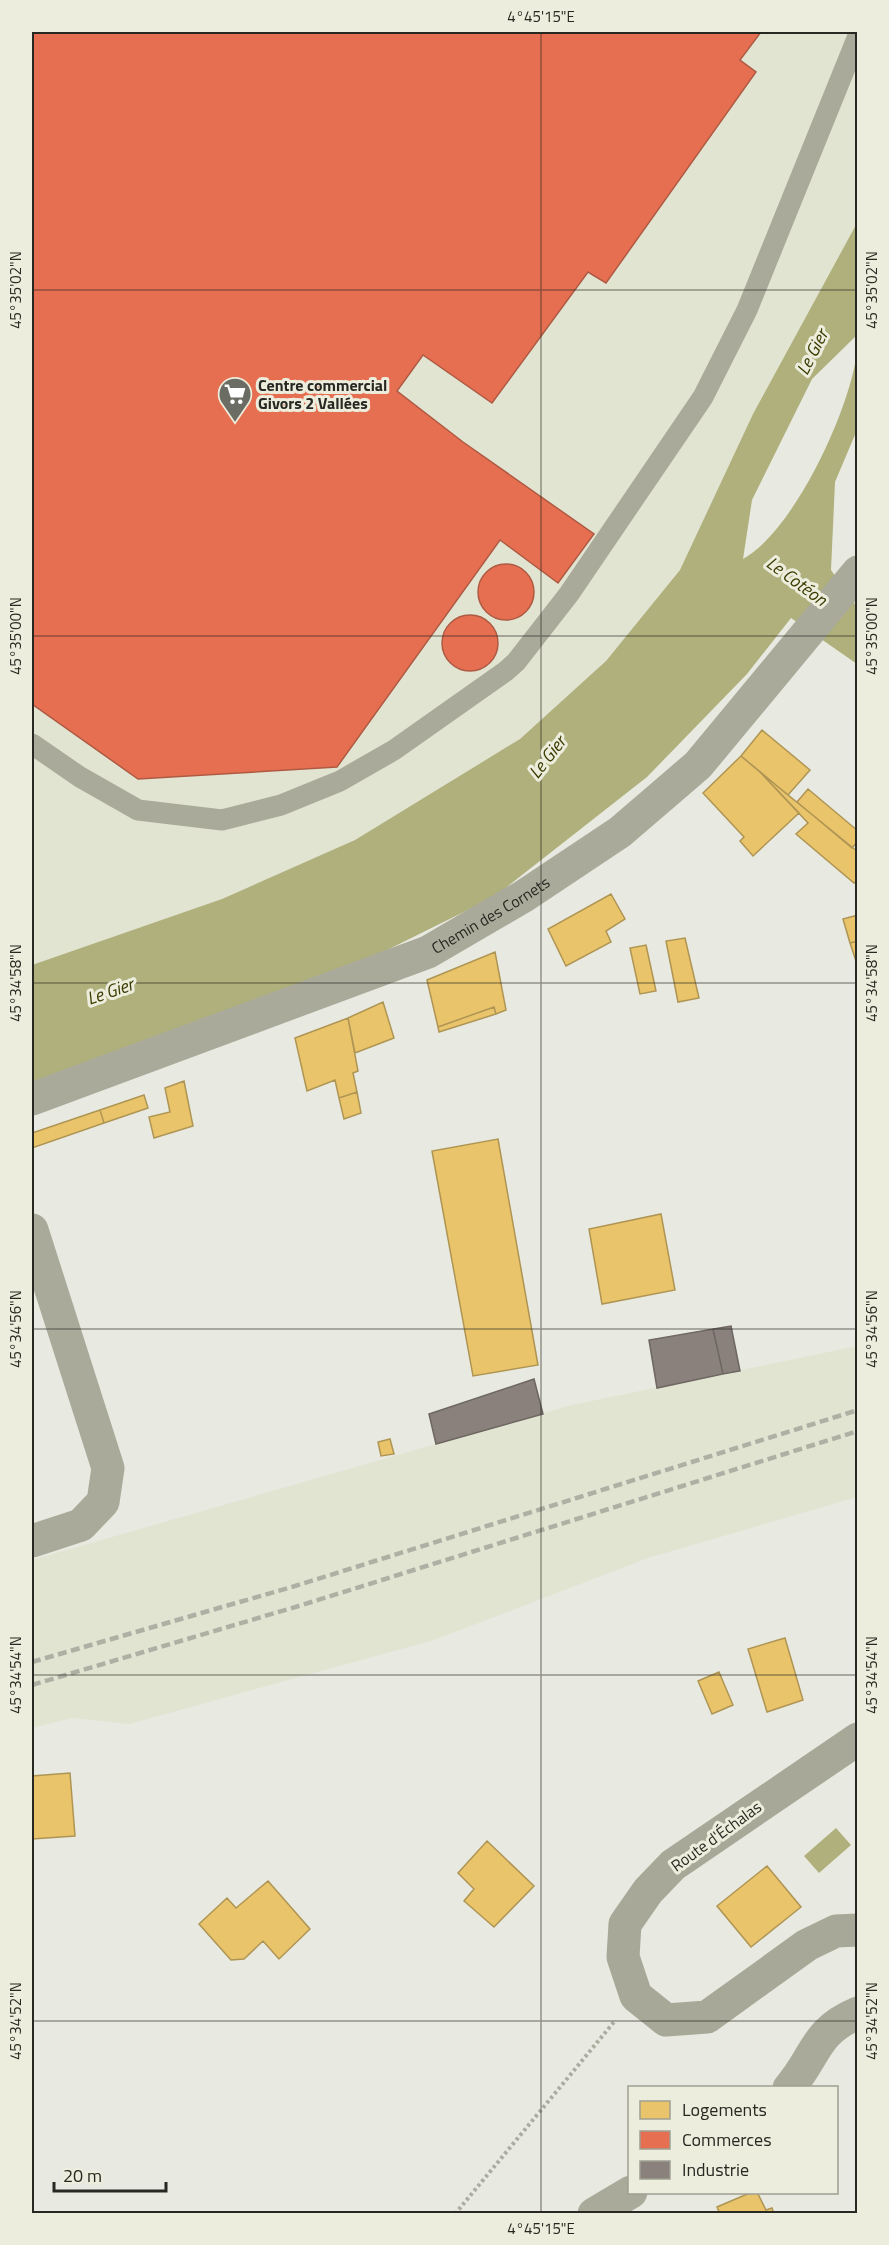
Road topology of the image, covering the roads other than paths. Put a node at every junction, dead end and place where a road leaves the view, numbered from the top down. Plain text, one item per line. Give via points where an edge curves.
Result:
1 (858, 36) edge
2 (855, 580) edge
3 (32, 744) edge
4 (32, 1099) edge
5 (32, 1230) edge
6 (32, 1541) edge
7 (858, 1739) edge
8 (858, 1930) edge
9 (858, 2013) edge
10 (790, 2086) edge
11 (629, 2194) edge
12 (594, 2214) edge

1 - 3 lane via 747,310 703,397 569,594 512,666 394,750 340,781 281,805 222,820 138,810
2 - 4 street, Chemin des Cornets via 698,765 620,831 524,896 428,952
5 - 6 street via 108,1468 103,1502 81,1525
7 - 8 street, Route d'Échalas via 673,1865 625,1924 623,1957 636,1996 666,2020 707,2017 807,1945 836,1931
9 - 10 street via 837,2022 821,2038
11 - 12 street

